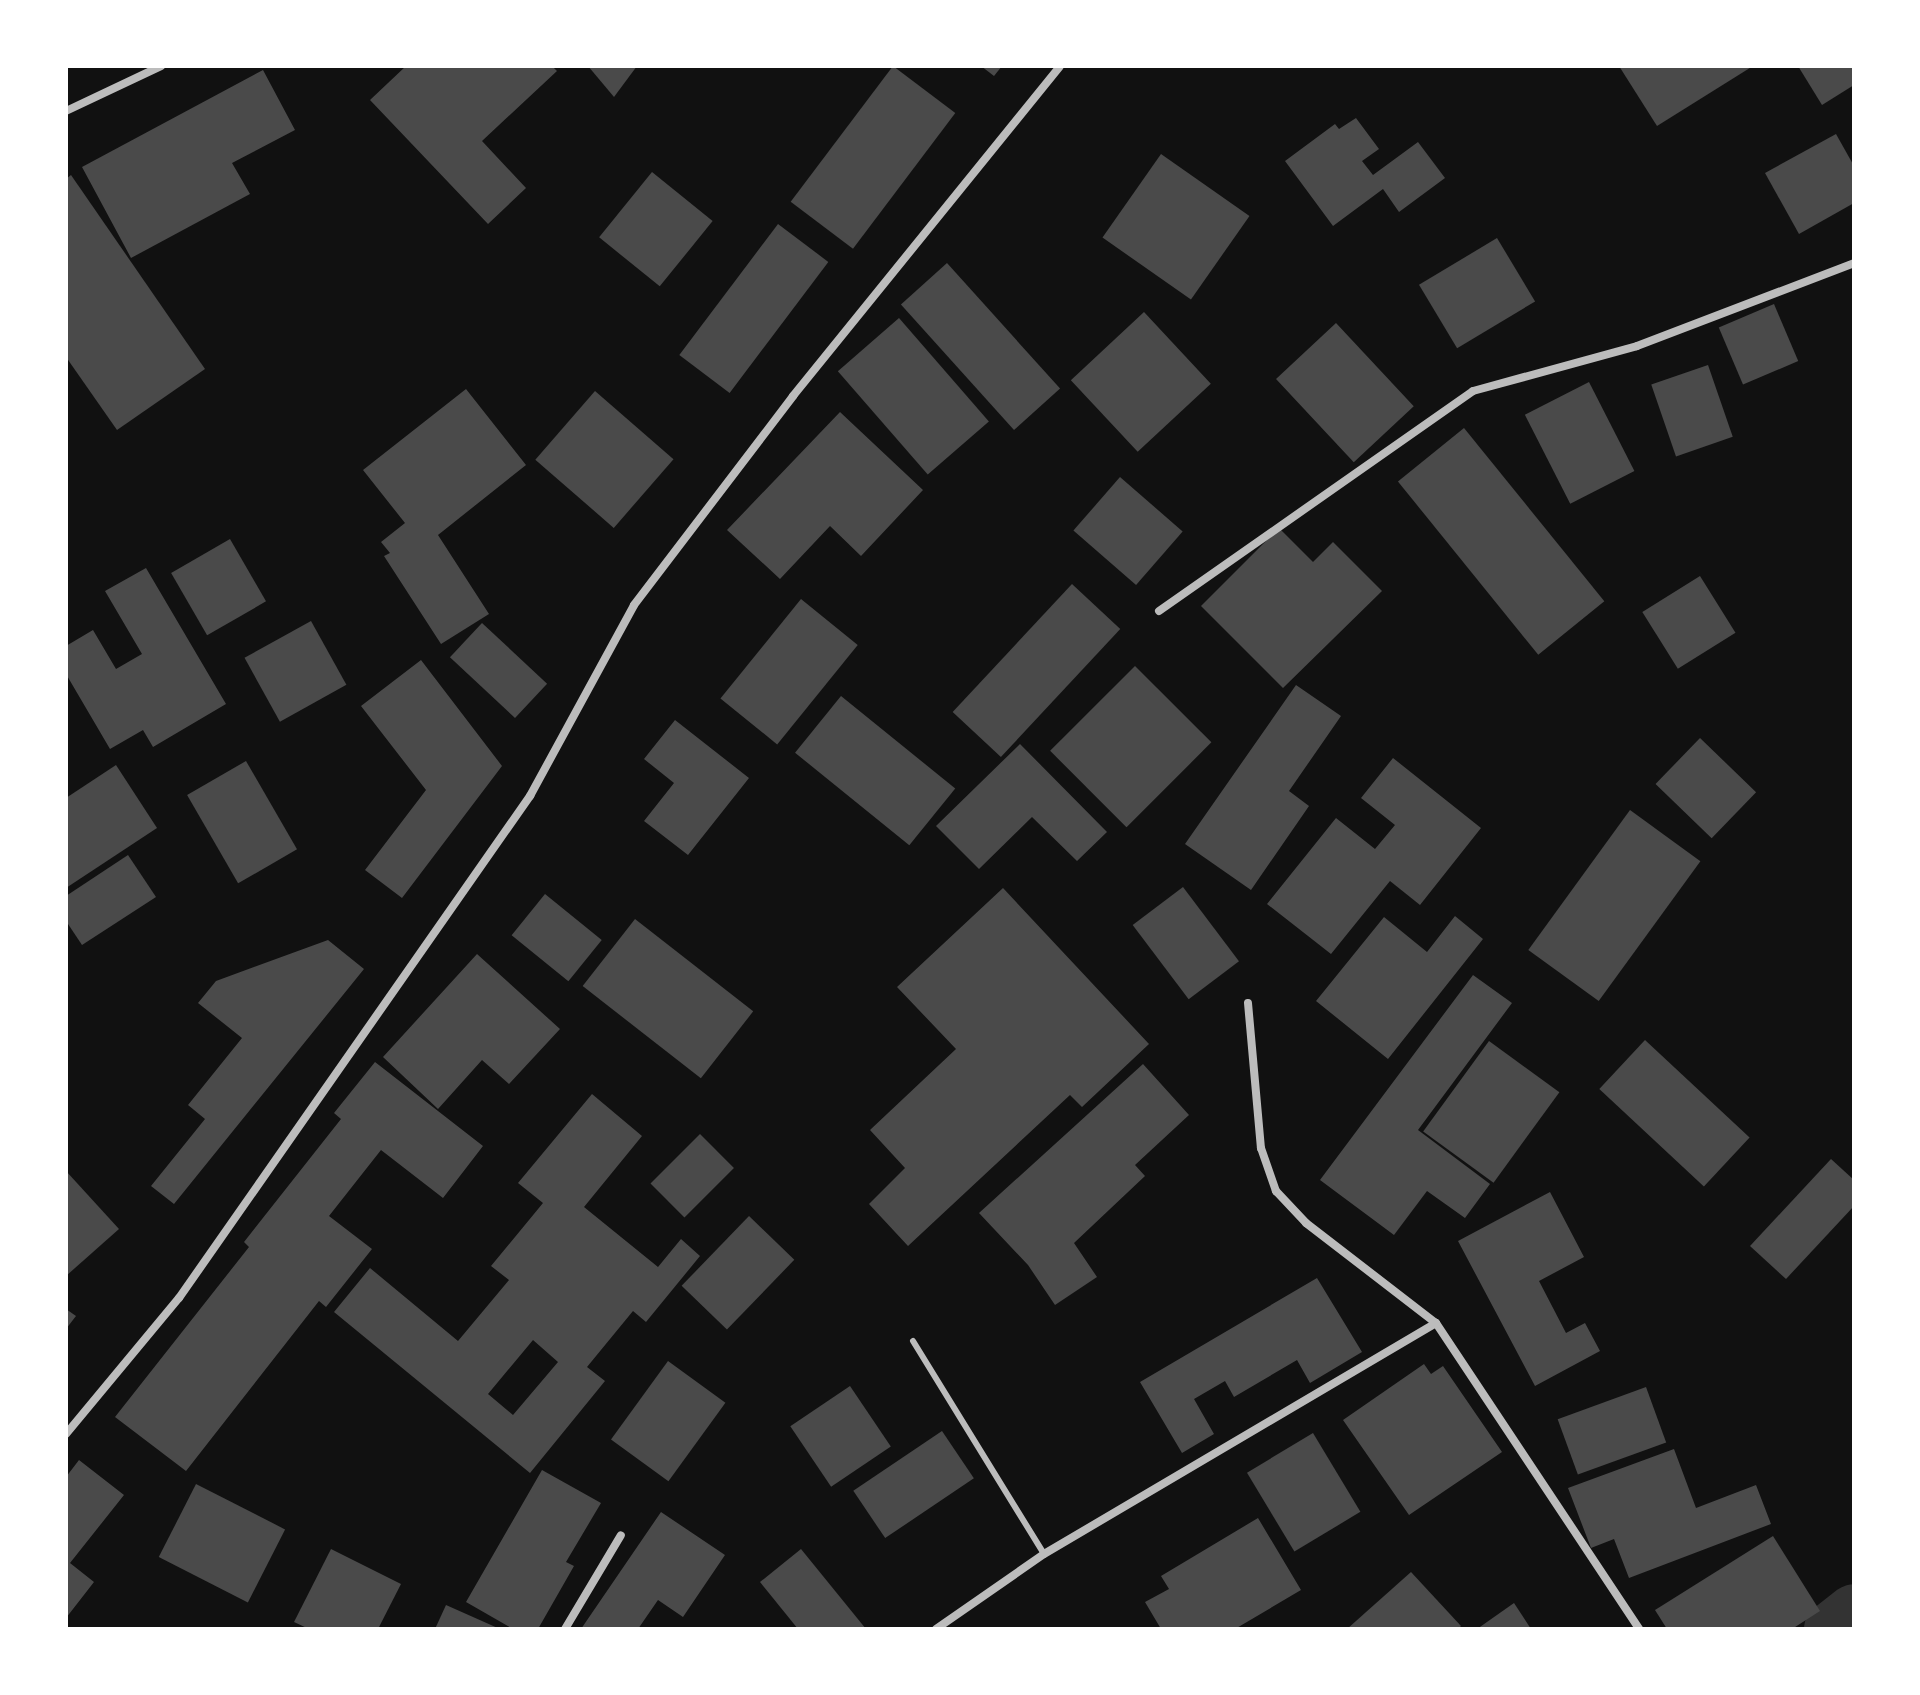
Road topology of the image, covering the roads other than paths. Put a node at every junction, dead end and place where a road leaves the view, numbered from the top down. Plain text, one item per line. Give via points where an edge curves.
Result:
1 (161, 66) edge
2 (1060, 66) edge
3 (66, 111) edge
4 (1854, 263) edge
5 (1159, 611) dead end
6 (1248, 1003) dead end
7 (1436, 1323) junction
8 (913, 1341) dead end
9 (66, 1434) edge
10 (621, 1535) dead end
11 (1044, 1554) junction
12 (565, 1629) edge
13 (936, 1629) edge
14 (1639, 1629) edge

1 - 3 street
2 - 9 street via 793,396 634,605 530,796 179,1298
4 - 5 street via 1637,346 1473,391
6 - 7 street via 1261,1148 1276,1191 1306,1223
7 - 11 street
7 - 14 street
8 - 11 lane
10 - 12 street
11 - 13 street

